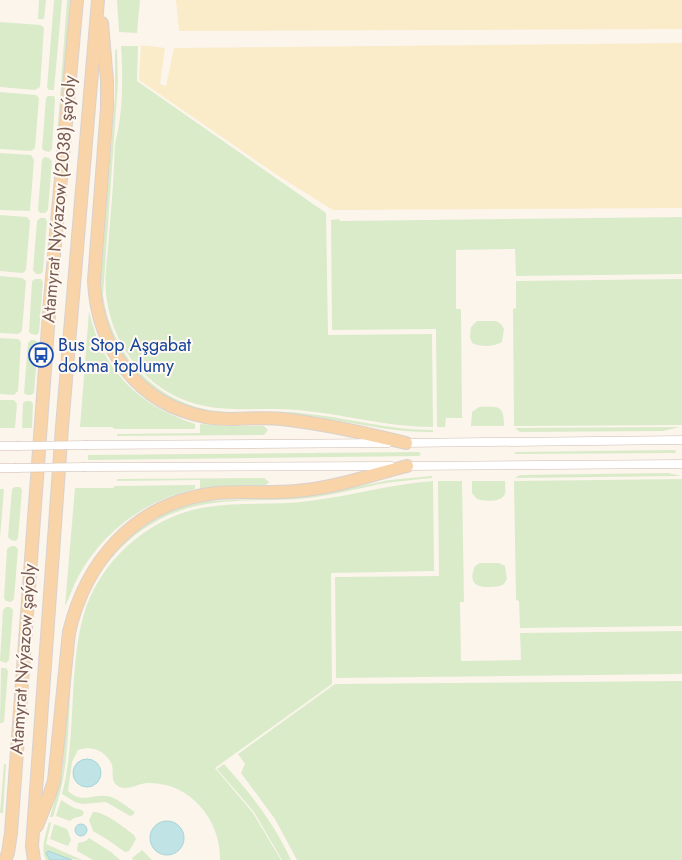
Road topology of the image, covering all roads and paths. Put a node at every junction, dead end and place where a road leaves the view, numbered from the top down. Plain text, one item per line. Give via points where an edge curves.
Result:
1 (77, 0) edge
2 (99, 0) edge
3 (682, 440) edge
4 (406, 443) junction
5 (0, 446) edge
6 (682, 464) edge
7 (407, 466) junction
8 (0, 468) edge
9 (58, 487) joint
10 (36, 488) joint
11 (33, 836) junction
12 (5, 860) edge
13 (34, 860) edge

1 - 10 main road, Atamyrat Nyýazow (2038) şaýoly
2 - 4 main road via 106,60 107,108 94,281 100,323 118,361 149,392 191,414 221,419 279,419 340,426
2 - 9 main road, Atamyrat Nyýazow (2038) şaýoly
3 - 4 street
4 - 5 street, bridge
6 - 7 street
7 - 8 street, bridge
7 - 11 main road via 316,488 210,494 184,499 154,512 130,528 88,579 75,609 69,632 54,781
9 - 11 main road, Atamyrat Nyýazow şaýoly
10 - 12 main road, Atamyrat Nyýazow şaýoly via 11,833
11 - 13 main road, Atamyrat Nyýazow şaýoly

